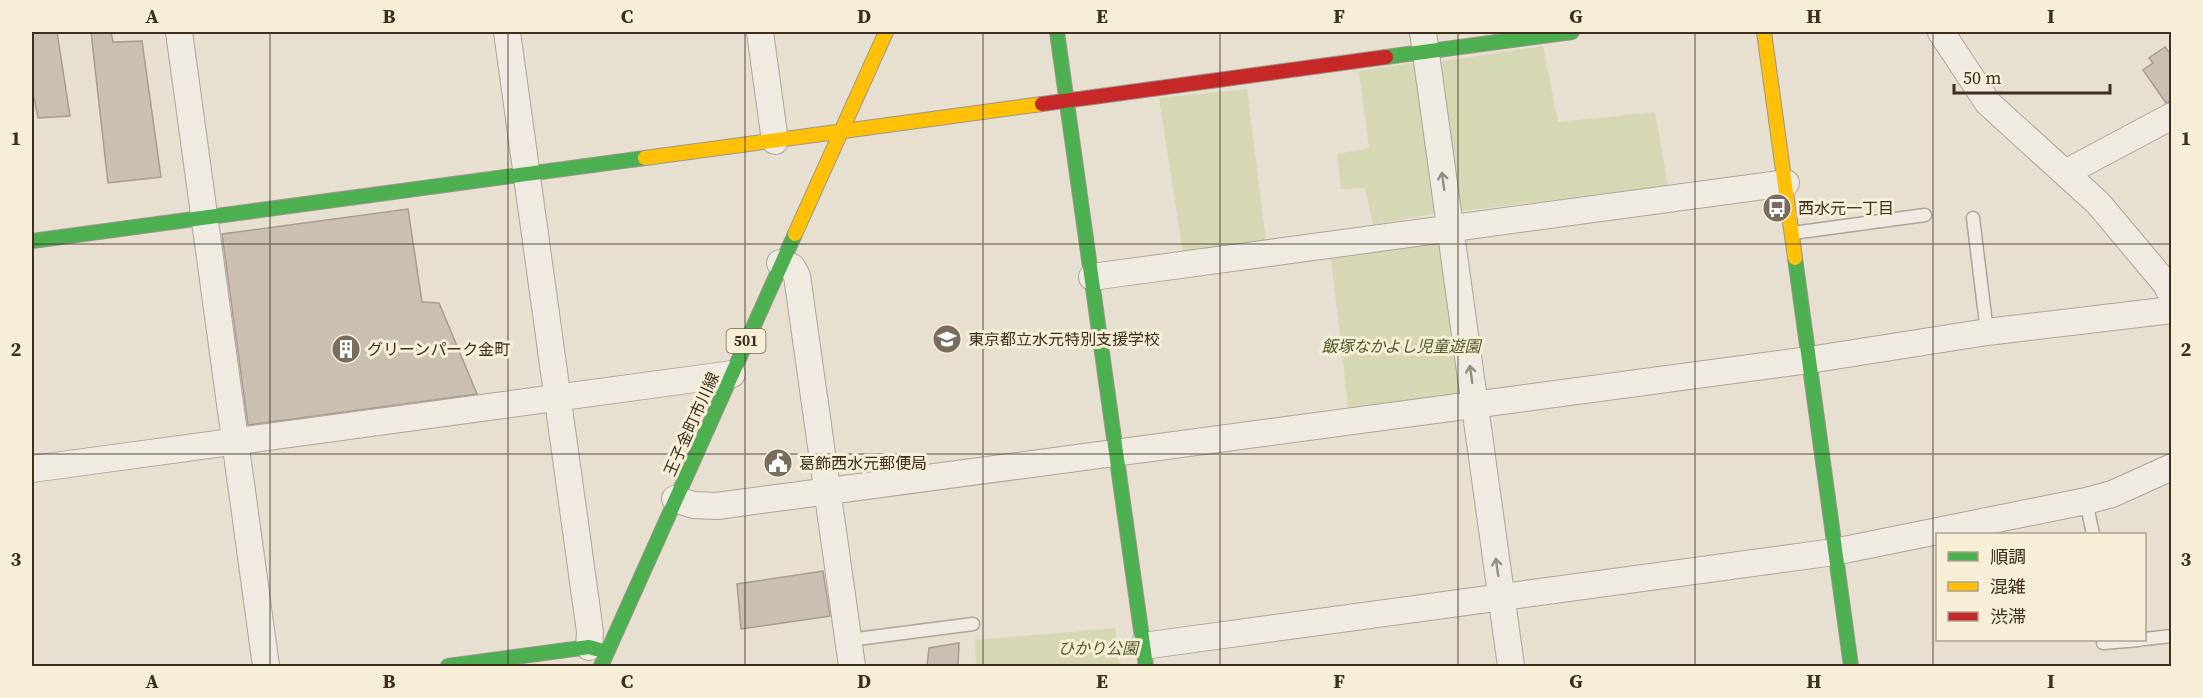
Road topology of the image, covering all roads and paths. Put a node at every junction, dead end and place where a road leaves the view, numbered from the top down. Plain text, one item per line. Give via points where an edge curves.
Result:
1 (179, 32) edge
2 (507, 32) edge
3 (760, 32) edge
4 (886, 32) edge
5 (1057, 32) edge
6 (1572, 32) edge
7 (1764, 32) edge
8 (1942, 32) edge
9 (1424, 42) edge
10 (1066, 100) junction
11 (2172, 116) edge
12 (842, 132) junction
13 (775, 141) junction
14 (2065, 173) junction
15 (526, 176) junction
16 (1786, 183) junction
17 (1925, 215) dead end
18 (204, 218) junction
19 (1973, 218) dead end
20 (1450, 230) junction
21 (1793, 232) junction
22 (32, 241) edge
23 (780, 263) junction
24 (1092, 277) junction
25 (2172, 296) edge
26 (2172, 310) edge
27 (1987, 332) junction
28 (1809, 360) junction
29 (732, 374) junction
30 (556, 396) junction
31 (1475, 404) junction
32 (236, 441) junction
33 (1115, 452) junction
34 (2172, 467) edge
35 (32, 469) edge
36 (828, 492) junction
37 (675, 499) junction
38 (2086, 501) junction
39 (2093, 533) edge
40 (1834, 552) junction
41 (1502, 597) junction
42 (973, 624) dead end
43 (2172, 636) edge
44 (2146, 639) edge
45 (849, 640) junction
46 (2121, 641) edge
47 (2103, 643) dead end
48 (599, 655) edge
49 (1144, 656) edge
50 (266, 666) edge
51 (447, 666) edge
52 (852, 666) edge
53 (1511, 666) edge
54 (1851, 666) edge

1 - 18 street
2 - 15 street
3 - 13 street
4 - 12 street, 王子金町市川線 / 501
5 - 10 street
6 - 9 street
7 - 16 street
8 - 14 street via 1988,103
9 - 10 street
20 -> 9 street
10 - 12 street
10 - 24 street
11 - 14 street
12 - 13 street
12 - 23 street, 王子金町市川線 / 501
13 - 15 street
14 - 25 street via 2098,203
15 - 18 street
15 - 30 street
16 - 20 street
16 - 21 street
17 - 21 lane
18 - 22 street
18 - 32 street
19 - 27 lane
20 - 24 street
31 -> 20 street
21 - 28 street
23 - 29 street, 王子金町市川線 / 501
23 - 36 street via 792,267 797,276
24 - 33 street
26 - 27 street
27 - 28 street
28 - 31 street
28 - 40 street
29 - 30 street
29 - 37 street, 王子金町市川線 / 501
30 - 32 street
30 - 48 street via 590,632
31 - 33 street
41 -> 31 street
32 - 35 street
32 - 50 street
33 - 36 street
33 - 49 street
34 - 38 street via 2112,494
36 - 37 street via 717,506
36 - 45 street
37 - 48 street, 王子金町市川線 / 501
38 - 39 lane
38 - 40 street
40 - 41 street
40 - 54 street
41 - 49 street
41 - 53 street
42 - 45 lane
43 - 44 lane
45 - 52 street
46 - 47 lane
48 - 51 street

